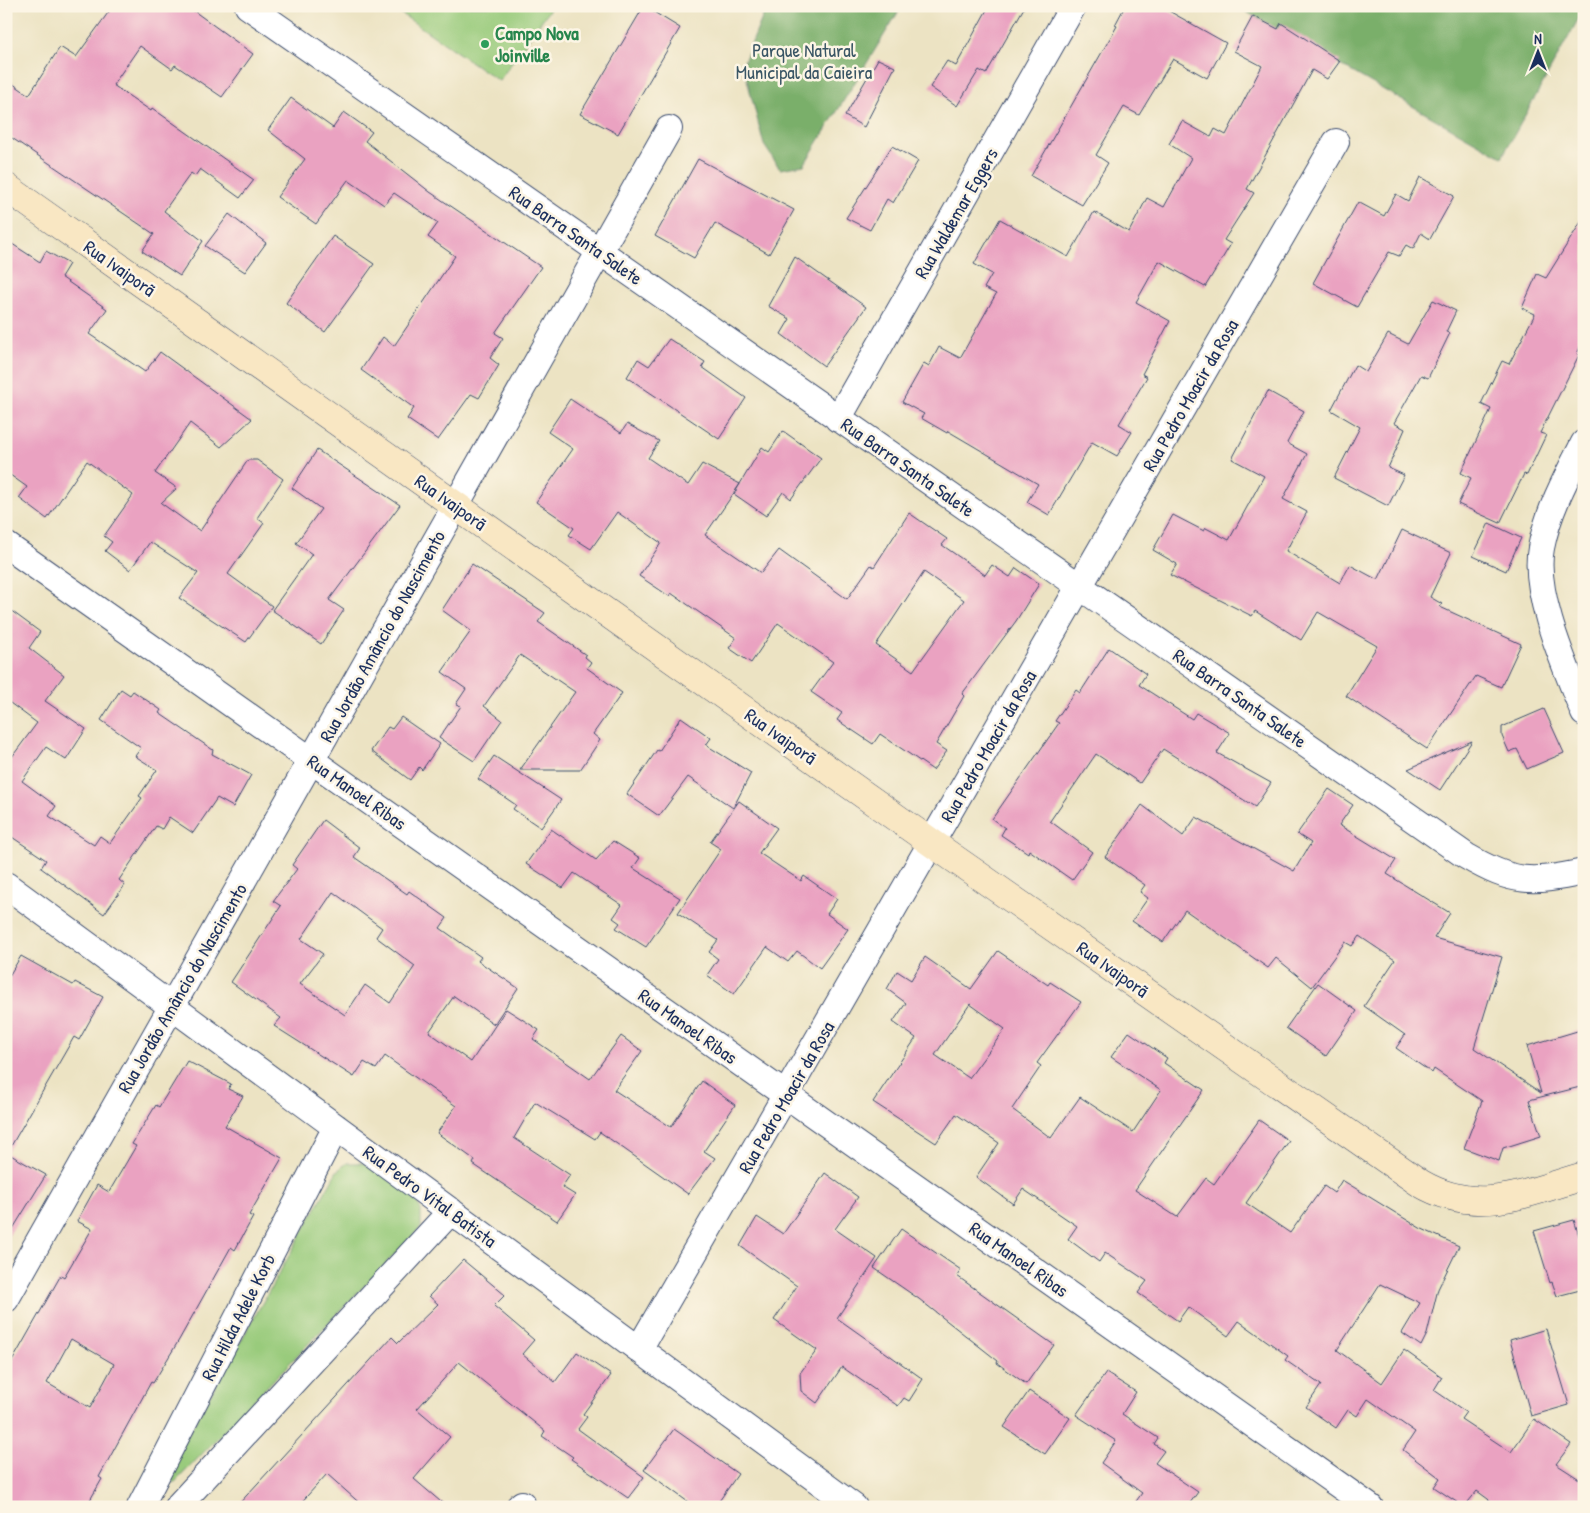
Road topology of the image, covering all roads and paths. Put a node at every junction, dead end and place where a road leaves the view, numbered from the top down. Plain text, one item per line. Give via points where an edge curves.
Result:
1 (248, 6) edge
2 (1074, 6) edge
3 (669, 129) dead end
4 (1336, 142) dead end
5 (6, 186) edge
6 (599, 251) junction
7 (838, 419) junction
8 (1584, 443) edge
9 (456, 505) junction
10 (6, 545) edge
11 (1080, 586) junction
12 (1584, 713) edge
13 (312, 760) junction
14 (932, 843) junction
15 (1584, 872) edge
16 (6, 885) edge
17 (172, 1006) junction
18 (787, 1096) junction
19 (336, 1126) junction
20 (1584, 1176) edge
21 (452, 1211) junction
22 (6, 1299) edge
23 (639, 1349) junction
24 (140, 1507) edge
25 (177, 1507) edge
26 (854, 1507) edge
27 (1370, 1507) edge

1 - 6 street, Rua Barra Santa Salete
2 - 7 street, Rua Waldemar Eggers
3 - 6 street, Rua Jordão Amâncio do Nascimento
4 - 11 street, Rua Pedro Moacir da Rosa
5 - 9 street, Rua Ivaiporã
6 - 7 street, Rua Barra Santa Salete
6 - 9 street, Rua Jordão Amâncio do Nascimento
7 - 11 street, Rua Barra Santa Salete
8 - 12 street via 1550,518 1541,550 1542,585 1550,619
9 - 13 street, Rua Jordão Amâncio do Nascimento
9 - 14 street, Rua Ivaiporã
10 - 13 street, Rua Manoel Ribas
11 - 14 street, Rua Pedro Moacir da Rosa
11 - 15 street, Rua Barra Santa Salete via 1491,871 1531,881
13 - 17 street, Rua Jordão Amâncio do Nascimento
13 - 18 street, Rua Manoel Ribas
14 - 18 street, Rua Pedro Moacir da Rosa
14 - 20 street, Rua Ivaiporã via 1440,1194 1485,1201
16 - 17 street, Rua Pedro Vital Batista
17 - 19 street, Rua Pedro Vital Batista
17 - 22 street, Rua Jordão Amâncio do Nascimento
18 - 23 street, Rua Pedro Moacir da Rosa
18 - 27 street, Rua Manoel Ribas
19 - 21 street, Rua Pedro Vital Batista
19 - 24 street, Rua Hilda Adele Korb
21 - 23 street, Rua Pedro Vital Batista
21 - 25 street
23 - 26 street, Rua Pedro Vital Batista

